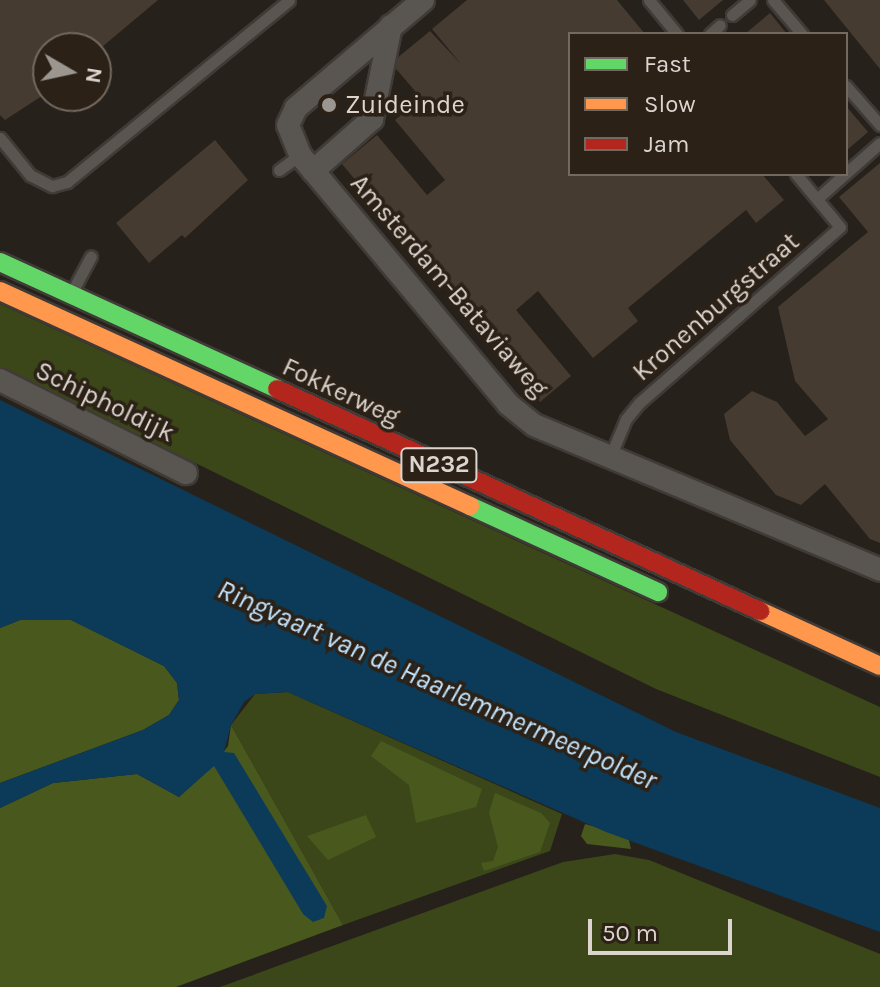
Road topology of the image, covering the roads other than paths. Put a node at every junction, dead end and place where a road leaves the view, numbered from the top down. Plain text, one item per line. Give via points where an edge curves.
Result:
1 (289, 0) edge
2 (423, 0) edge
3 (649, 0) edge
4 (750, 0) edge
5 (773, 0) edge
6 (732, 15) dead end
7 (720, 25) dead end
8 (391, 26) junction
9 (675, 32) edge
10 (712, 32) edge
11 (800, 32) edge
12 (848, 88) edge
13 (880, 125) edge
14 (0, 138) edge
15 (880, 143) edge
16 (307, 163) junction
17 (279, 170) dead end
18 (848, 172) edge
19 (798, 176) edge
20 (844, 176) edge
21 (817, 199) junction
22 (91, 256) dead end
23 (0, 262) edge
24 (0, 291) edge
25 (69, 297) junction
26 (0, 380) edge
27 (610, 457) junction
28 (186, 473) dead end
29 (880, 570) edge
30 (677, 600) dead end
31 (880, 666) edge

1 - 14 lane via 67,182 52,186 30,175
2 - 8 street
3 - 9 lane
4 - 6 lane
5 - 11 lane
7 - 10 lane
8 - 16 street via 372,119
8 - 16 street, Amsterdam-Bataviaweg via 296,108 288,125
12 - 13 lane
15 - 18 lane
16 - 17 lane
16 - 27 street, Amsterdam-Bataviaweg via 508,404 534,425
19 - 21 lane
20 - 21 lane
21 - 27 lane, Kronenburgstraat via 840,227 639,403
22 - 25 lane
23 - 25 main road, Fokkerweg / N232
24 - 30 main road, Fokkerweg / N232
25 - 31 main road, Fokkerweg / N232
26 - 28 street, Schipholdijk
27 - 29 street, Amsterdam-Bataviaweg

